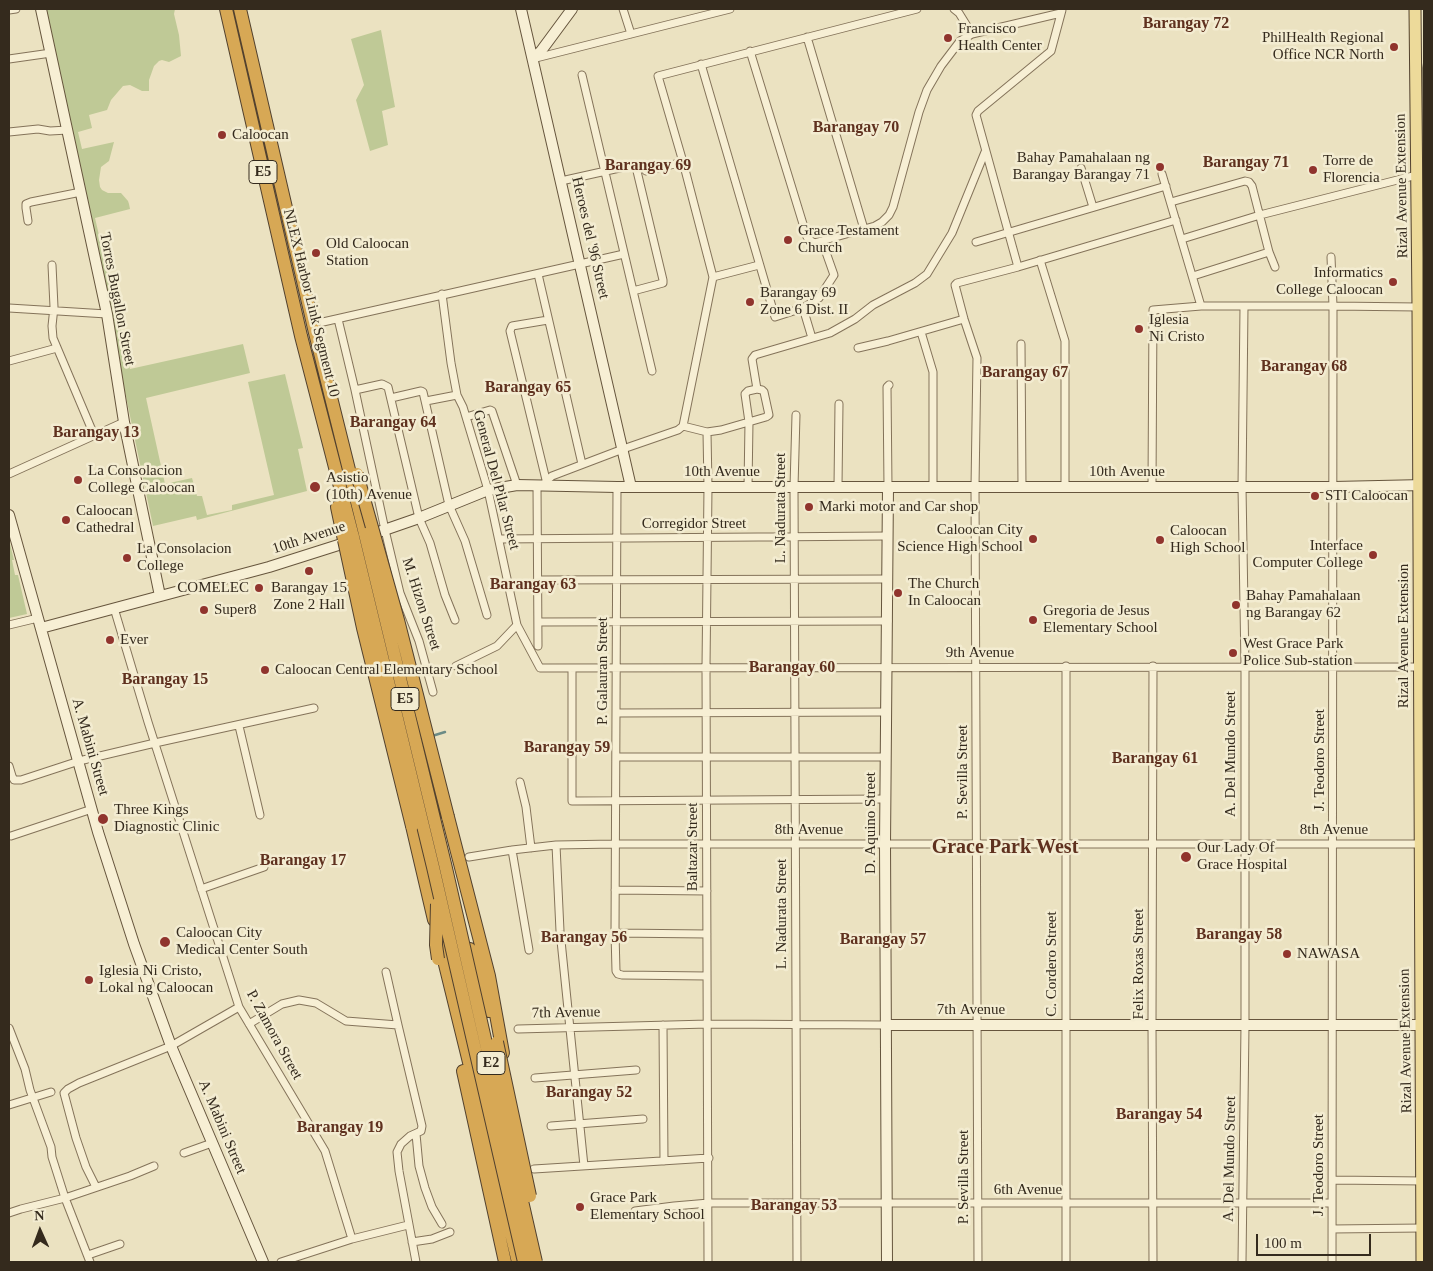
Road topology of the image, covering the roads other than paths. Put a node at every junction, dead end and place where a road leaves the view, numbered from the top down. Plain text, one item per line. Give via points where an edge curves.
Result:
1 (16, 9) edge
2 (41, 9) edge
3 (226, 9) edge
4 (240, 9) edge
5 (521, 9) edge
6 (572, 9) edge
7 (623, 9) edge
8 (730, 9) edge
9 (917, 9) edge
10 (954, 9) edge
11 (1415, 9) edge
12 (9, 10) edge
13 (1062, 11) edge
14 (703, 12) edge
15 (631, 34) junction
16 (972, 34) junction
17 (808, 37) junction
18 (750, 51) junction
19 (51, 53) junction
20 (9, 59) edge
21 (533, 59) junction
22 (701, 64) junction
23 (582, 75) dead end
24 (68, 130) junction
25 (9, 132) edge
26 (985, 152) junction
27 (683, 162) junction
28 (1081, 168) dead end
29 (646, 171) dead end
30 (605, 172) junction
31 (1162, 174) dead end
32 (1417, 175) junction
33 (561, 181) junction
34 (1166, 186) junction
35 (81, 192) junction
36 (1171, 202) junction
37 (1093, 207) junction
38 (1260, 215) junction
39 (1176, 220) junction
40 (28, 221) dead end
41 (864, 229) junction
42 (1008, 233) junction
43 (1182, 239) junction
44 (822, 241) junction
45 (976, 242) dead end
46 (1269, 252) junction
47 (624, 254) junction
48 (1331, 257) dead end
49 (1040, 260) junction
50 (580, 264) junction
51 (52, 265) dead end
52 (760, 266) junction
53 (1018, 267) junction
54 (1275, 268) dead end
55 (538, 274) junction
56 (713, 274) junction
57 (1193, 276) junction
58 (633, 291) junction
59 (442, 294) junction
60 (1201, 306) junction
61 (1333, 306) junction
62 (1244, 307) junction
63 (1418, 307) junction
64 (9, 308) edge
65 (803, 308) junction
66 (53, 311) junction
67 (107, 314) junction
68 (964, 318) junction
69 (338, 319) junction
70 (548, 320) junction
71 (323, 322) dead end
72 (921, 332) junction
73 (315, 333) junction
74 (301, 336) junction
75 (812, 338) junction
76 (1021, 344) dead end
77 (57, 348) junction
78 (858, 348) dead end
79 (9, 361) edge
80 (652, 371) dead end
81 (889, 385) dead end
82 (758, 389) junction
83 (355, 390) junction
84 (457, 395) junction
85 (391, 398) junction
86 (426, 401) junction
87 (839, 404) dead end
88 (796, 415) dead end
89 (466, 417) junction
90 (124, 422) junction
91 (749, 422) junction
92 (683, 426) junction
93 (707, 432) junction
94 (94, 435) junction
95 (623, 449) junction
96 (582, 464) junction
97 (9, 474) edge
98 (517, 484) junction
99 (543, 484) junction
100 (1421, 485) edge
101 (838, 486) junction
102 (617, 487) junction
103 (631, 487) junction
104 (708, 487) junction
105 (748, 487) junction
106 (794, 487) junction
107 (888, 487) junction
108 (933, 487) junction
109 (975, 487) junction
110 (1022, 487) junction
111 (1065, 487) junction
112 (1152, 487) junction
113 (1242, 487) junction
114 (1334, 487) junction
115 (488, 490) junction
116 (449, 505) junction
117 (9, 515) edge
118 (419, 518) junction
119 (384, 530) junction
120 (888, 536) junction
121 (795, 537) junction
122 (617, 538) junction
123 (707, 538) junction
124 (539, 539) junction
125 (499, 540) junction
126 (707, 579) junction
127 (795, 579) junction
128 (888, 579) junction
129 (538, 580) junction
130 (617, 580) junction
131 (160, 596) junction
132 (114, 608) junction
133 (488, 615) dead end
134 (455, 620) dead end
135 (888, 621) junction
136 (538, 622) junction
137 (617, 622) junction
138 (707, 622) junction
139 (795, 622) junction
140 (40, 623) junction
141 (9, 625) edge
142 (517, 625) junction
143 (538, 646) dead end
144 (456, 666) dead end
145 (1066, 666) junction
146 (1153, 666) junction
147 (1333, 666) junction
148 (706, 667) junction
149 (795, 667) junction
150 (887, 667) junction
151 (976, 667) junction
152 (1245, 667) junction
153 (1419, 667) junction
154 (540, 668) joint
155 (572, 668) junction
156 (616, 668) junction
157 (433, 692) dead end
158 (314, 708) dead end
159 (795, 712) junction
160 (887, 712) junction
161 (616, 713) junction
162 (706, 713) junction
163 (239, 726) junction
164 (155, 743) junction
165 (616, 757) junction
166 (706, 757) junction
167 (795, 757) junction
168 (886, 757) junction
169 (79, 762) junction
170 (9, 766) edge
171 (520, 782) dead end
172 (886, 799) junction
173 (616, 800) junction
174 (706, 800) junction
175 (796, 800) junction
176 (92, 809) junction
177 (260, 816) dead end
178 (11, 836) dead end
179 (615, 844) junction
180 (707, 844) junction
181 (796, 844) junction
182 (885, 844) junction
183 (977, 844) junction
184 (1066, 844) junction
185 (1153, 844) junction
186 (1245, 844) junction
187 (1333, 844) junction
188 (1420, 844) junction
189 (556, 845) junction
190 (531, 848) junction
191 (512, 850) junction
192 (469, 857) dead end
193 (439, 865) junction
194 (264, 866) dead end
195 (201, 889) junction
196 (615, 890) junction
197 (707, 891) junction
198 (615, 933) junction
199 (707, 934) junction
200 (529, 950) dead end
201 (386, 972) dead end
202 (707, 976) junction
203 (239, 1007) junction
204 (249, 1024) junction
205 (708, 1024) junction
206 (796, 1024) junction
207 (1066, 1024) junction
208 (1152, 1024) junction
209 (398, 1025) junction
210 (662, 1025) junction
211 (886, 1025) junction
212 (978, 1025) junction
213 (1245, 1025) junction
214 (1333, 1025) junction
215 (1422, 1025) edge
216 (570, 1027) junction
217 (9, 1028) edge
218 (518, 1029) dead end
219 (171, 1046) junction
220 (636, 1070) dead end
221 (575, 1075) junction
222 (535, 1078) dead end
223 (51, 1092) dead end
224 (33, 1098) junction
225 (9, 1105) edge
226 (643, 1119) dead end
227 (580, 1124) junction
228 (551, 1126) dead end
229 (418, 1132) junction
230 (212, 1143) junction
231 (184, 1154) dead end
232 (709, 1158) junction
233 (664, 1161) junction
234 (154, 1166) dead end
235 (584, 1166) junction
236 (534, 1169) dead end
237 (1332, 1180) junction
238 (1423, 1181) edge
239 (96, 1187) junction
240 (65, 1198) junction
241 (526, 1198) junction
242 (503, 1202) junction
243 (797, 1203) junction
244 (887, 1203) junction
245 (978, 1203) junction
246 (1066, 1203) junction
247 (1153, 1203) junction
248 (1242, 1203) junction
249 (1332, 1203) junction
250 (709, 1204) junction
251 (635, 1211) dead end
252 (9, 1213) edge
253 (442, 1224) dead end
254 (408, 1225) junction
255 (1422, 1228) junction
256 (1332, 1229) junction
257 (450, 1232) dead end
258 (352, 1239) junction
259 (412, 1242) junction
260 (120, 1244) dead end
261 (89, 1259) edge
262 (263, 1262) edge
263 (281, 1262) edge
264 (416, 1262) edge
265 (505, 1262) edge
266 (518, 1262) edge
267 (524, 1262) edge
268 (536, 1262) edge
269 (542, 1262) edge
270 (708, 1262) edge
271 (797, 1262) edge
272 (887, 1262) edge
273 (978, 1262) edge
274 (1066, 1262) edge
275 (1153, 1262) edge
276 (1242, 1262) edge
277 (1332, 1262) edge
278 (1422, 1262) edge

1 - 12 street
2 - 19 street, Torres Bugallon Street
3 - 74 highway, NLEX Harbor Link Segment 10 / E5
4 - 73 highway, NLEX Harbor Link Segment 10 / E5
5 - 21 street, Heroes del '96 Street
6 - 21 street
7 - 15 street
8 - 14 street
9 - 17 street
10 - 16 street
11 - 32 main road, Rizal Avenue Extension
13 - 16 street
13 - 26 street via 1051,51 978,111 976,120
14 - 15 street
15 - 21 street
16 - 41 street via 960,41 950,53 927,90 893,207 882,222
17 - 18 street
17 - 41 street
18 - 22 street
18 - 44 street via 808,236 814,243
19 - 20 street
19 - 24 street, Torres Bugallon Street
21 - 33 street, Heroes del '96 Street
22 - 27 street via 658,76
22 - 52 street
23 - 30 street
24 - 25 street
24 - 35 street, Torres Bugallon Street
26 - 42 street
26 - 75 street via 952,233 927,274 845,325
27 - 29 street
27 - 56 street
28 - 37 street
30 - 33 street
30 - 47 street
30 - 58 street via 635,166 641,185 663,280
31 - 34 street
32 - 38 street
32 - 63 main road, Rizal Avenue Extension
33 - 50 street, Heroes del '96 Street
34 - 36 street
34 - 37 street
35 - 40 street via 26,204
35 - 67 street, Torres Bugallon Street
36 - 38 street via 1249,182
36 - 39 street
37 - 42 street
38 - 43 street
38 - 46 street
39 - 43 street
39 - 49 street
41 - 44 street
42 - 45 street
42 - 53 street
43 - 57 street
44 - 65 street via 834,275 819,298
46 - 54 street
46 - 57 street
47 - 50 street
47 - 58 street
48 - 61 street, J. Teodoro Street
49 - 53 street
49 - 111 street via 1065,340
50 - 55 street
50 - 95 street, Heroes del '96 Street
51 - 66 street
52 - 56 street
52 - 65 street via 774,317
53 - 68 street, P. Sevilla Street via 957,283
55 - 59 street
55 - 70 street
56 - 92 street
57 - 60 street
58 - 80 street
59 - 69 street
59 - 84 street, General Del Pilar Street
60 - 62 street
60 - 112 street via 1154,310
61 - 62 street
61 - 63 street
61 - 114 street, J. Teodoro Street
62 - 113 street, A. Del Mundo Street
63 - 100 main road, Rizal Avenue Extension
64 - 66 street
65 - 75 street
66 - 67 street
66 - 77 street via 53,338
67 - 90 street, Torres Bugallon Street
68 - 72 street
68 - 109 street, P. Sevilla Street via 977,358
69 - 71 street
69 - 83 street, M. Hizon Street
70 - 96 street
70 - 99 street via 512,326 510,331
72 - 78 street
72 - 108 street via 933,372
73 - 193 highway, NLEX Harbor Link Segment 10 / E5, bridge via 365,534
73 - 241 highway, bridge via 339,404 398,620 489,976
74 - 193 highway, NLEX Harbor Link Segment 10 / E5, bridge
74 - 242 highway, bridge via 363,628
75 - 82 street via 753,357
76 - 110 street
77 - 79 street
77 - 94 street
81 - 107 street, D. Aquino Street
82 - 91 street via 745,394
82 - 91 street via 764,392 768,415
83 - 85 street via 385,385
83 - 119 street, M. Hizon Street
84 - 86 street
84 - 89 street, General Del Pilar Street
85 - 86 street via 421,391
85 - 118 street
86 - 116 street
87 - 101 street
88 - 106 street, L. Nadurata Street
89 - 98 street via 492,411
89 - 115 street, General Del Pilar Street
90 - 94 street
90 - 131 street, Torres Bugallon Street
91 - 93 street
91 - 105 street
92 - 93 street
92 - 95 street
93 - 104 street, Baltazar Street
94 - 97 street
95 - 96 street
95 - 103 street, Heroes del '96 Street
96 - 99 street via 552,476
98 - 99 street, 10th Avenue
98 - 115 street, 10th Avenue
99 - 102 street, 10th Avenue
99 - 124 street
100 - 114 street, 10th Avenue
100 - 153 main road, Rizal Avenue Extension
101 - 106 street, 10th Avenue
101 - 107 street, 10th Avenue
102 - 103 street, 10th Avenue
102 - 122 street, P. Galauran Street
103 - 104 street, 10th Avenue
104 - 105 street, 10th Avenue
104 - 123 street, Baltazar Street
105 - 106 street, 10th Avenue
106 - 121 street, L. Nadurata Street
107 - 108 street, 10th Avenue
107 - 120 street, D. Aquino Street
108 - 109 street, 10th Avenue
109 - 110 street, 10th Avenue
109 - 151 street, P. Sevilla Street
110 - 111 street, 10th Avenue
111 - 112 street, 10th Avenue
112 - 113 street, 10th Avenue
113 - 114 street, 10th Avenue
113 - 152 street, A. Del Mundo Street
114 - 147 street, J. Teodoro Street
115 - 116 street, 10th Avenue
115 - 125 street, General Del Pilar Street
116 - 118 street, 10th Avenue
116 - 133 street via 465,541
117 - 140 street, A. Mabini Street
118 - 119 street, 10th Avenue
118 - 134 street
119 - 131 street, 10th Avenue via 269,567
119 - 157 street, M. Hizon Street via 400,593 419,641
120 - 121 street, Corregidor Street
120 - 128 street, D. Aquino Street
121 - 123 street, Corregidor Street
121 - 127 street, L. Nadurata Street
122 - 123 street, Corregidor Street
122 - 124 street, Corregidor Street
122 - 130 street, P. Galauran Street
123 - 126 street, Baltazar Street
124 - 125 street, Corregidor Street
124 - 129 street
125 - 142 street, General Del Pilar Street
126 - 127 street
126 - 130 street
126 - 138 street, Baltazar Street
127 - 128 street
127 - 139 street, L. Nadurata Street
128 - 135 street, D. Aquino Street
129 - 130 street
129 - 136 street
130 - 137 street, P. Galauran Street
131 - 132 street, 10th Avenue
132 - 140 street, 10th Avenue
132 - 164 street, P. Zamora Street
135 - 139 street
135 - 150 street, D. Aquino Street
136 - 137 street
136 - 143 street
137 - 138 street
137 - 156 street, P. Galauran Street
138 - 139 street
138 - 148 street, Baltazar Street
139 - 149 street, L. Nadurata Street
140 - 141 street
140 - 169 street, A. Mabini Street
142 - 144 street via 497,646
142 - 154 street, General Del Pilar Street
145 - 146 street, 9th Avenue
145 - 151 street, 9th Avenue
145 - 184 street, C. Cordero Street
146 - 152 street, 9th Avenue
146 - 185 street, Felix Roxas Street
147 - 152 street, 9th Avenue
147 - 153 street, 9th Avenue
147 - 187 street, J. Teodoro Street
148 - 149 street, 9th Avenue
148 - 156 street, 9th Avenue
148 - 162 street, Baltazar Street
149 - 150 street, 9th Avenue
149 - 159 street, L. Nadurata Street
150 - 151 street, 9th Avenue
150 - 160 street, D. Aquino Street
151 - 183 street, P. Sevilla Street
152 - 186 street, A. Del Mundo Street
153 - 188 main road, Rizal Avenue Extension
154 - 155 street, 9th Avenue
155 - 156 street, 9th Avenue
155 - 173 street via 572,800
156 - 161 street, P. Galauran Street
158 - 163 street
159 - 160 street
159 - 162 street
159 - 167 street, L. Nadurata Street
160 - 168 street, D. Aquino Street
161 - 162 street
161 - 165 street, P. Galauran Street
162 - 166 street, Baltazar Street
163 - 164 street
163 - 177 street
164 - 169 street
164 - 195 street, P. Zamora Street
165 - 166 street
165 - 173 street, P. Galauran Street
166 - 167 street
166 - 174 street, Baltazar Street
167 - 168 street
167 - 175 street, L. Nadurata Street
168 - 172 street, D. Aquino Street
169 - 170 street via 21,780 14,780
169 - 176 street, A. Mabini Street
171 - 190 street
172 - 175 street
172 - 182 street, D. Aquino Street
173 - 174 street
173 - 179 street, P. Galauran Street
174 - 175 street
174 - 180 street, Baltazar Street
175 - 181 street, L. Nadurata Street
176 - 178 street
176 - 219 street, A. Mabini Street via 134,944
179 - 180 street, 8th Avenue
179 - 189 street, 8th Avenue
179 - 196 street, P. Galauran Street
180 - 181 street, 8th Avenue
180 - 197 street, Baltazar Street
181 - 182 street, 8th Avenue
181 - 206 street, L. Nadurata Street
182 - 183 street, 8th Avenue
182 - 211 street, D. Aquino Street
183 - 184 street, 8th Avenue
183 - 212 street, P. Sevilla Street
184 - 185 street, 8th Avenue
184 - 207 street, C. Cordero Street
185 - 186 street, 8th Avenue
185 - 208 street, Felix Roxas Street
186 - 187 street, 8th Avenue
186 - 213 street, A. Del Mundo Street
187 - 188 street, 8th Avenue
187 - 214 street, J. Teodoro Street
188 - 215 main road, Rizal Avenue Extension
189 - 190 street, 8th Avenue
189 - 216 street via 560,931
190 - 191 street, 8th Avenue
191 - 192 street, 8th Avenue
191 - 200 street
193 - 265 highway, bridge via 438,959
193 - 267 highway, E2, bridge
193 - 268 highway, E2, bridge
193 - 269 highway, bridge via 457,910 493,1027
194 - 195 street
195 - 203 street, P. Zamora Street
196 - 197 street
196 - 198 street, P. Galauran Street
197 - 199 street, Baltazar Street
198 - 199 street
198 - 202 street, P. Galauran Street via 618,974
199 - 202 street, Baltazar Street
201 - 209 street
202 - 205 street, Baltazar Street
203 - 204 street, P. Zamora Street
203 - 219 street
204 - 209 street via 282,1004 299,1000 316,1003 346,1021
204 - 258 street, P. Zamora Street via 325,1152
205 - 206 street, 7th Avenue
205 - 210 street, 7th Avenue
205 - 232 street, Baltazar Street
206 - 211 street, 7th Avenue
206 - 243 street, L. Nadurata Street
207 - 208 street, 7th Avenue
207 - 212 street, 7th Avenue
207 - 246 street, C. Cordero Street
208 - 213 street, 7th Avenue
208 - 247 street, Felix Roxas Street
209 - 229 street via 421,1119 422,1126
210 - 216 street, 7th Avenue
210 - 233 street
211 - 212 street, 7th Avenue
211 - 244 street, D. Aquino Street
212 - 245 street, P. Sevilla Street
213 - 214 street, 7th Avenue
213 - 248 street, A. Del Mundo Street
214 - 215 street, 7th Avenue
214 - 237 street, J. Teodoro Street
215 - 238 main road, Rizal Avenue Extension
216 - 218 street, 7th Avenue
216 - 221 street
217 - 224 street
219 - 230 street, A. Mabini Street
219 - 239 street via 80,1083 64,1093 76,1138
220 - 221 street
221 - 222 street
221 - 227 street
223 - 224 street
224 - 225 street
224 - 240 street via 51,1146
226 - 227 street
227 - 228 street
227 - 235 street
229 - 253 street via 419,1166 432,1207
229 - 254 street via 401,1144 397,1152
230 - 231 street
230 - 262 street, A. Mabini Street
232 - 233 street
232 - 250 street, Baltazar Street
233 - 235 street
234 - 239 street
235 - 236 street
237 - 238 street
237 - 249 street, J. Teodoro Street
238 - 255 main road, Rizal Avenue Extension
239 - 240 street
240 - 252 street
240 - 261 street
241 - 242 highway
241 - 269 highway
242 - 266 highway
243 - 244 street, 6th Avenue
243 - 250 street, 6th Avenue
243 - 271 street, L. Nadurata Street
244 - 245 street, 6th Avenue
244 - 272 street, D. Aquino Street
245 - 246 street, 6th Avenue
245 - 273 street, P. Sevilla Street
246 - 247 street, 6th Avenue
246 - 274 street, C. Cordero Street
247 - 248 street, 6th Avenue
247 - 275 street, Felix Roxas Street
248 - 249 street, 6th Avenue
248 - 276 street, A. Del Mundo Street
249 - 256 street, J. Teodoro Street
250 - 251 street, 6th Avenue
250 - 270 street, Baltazar Street
254 - 258 street
254 - 259 street
255 - 256 street
255 - 278 main road, Rizal Avenue Extension
256 - 277 street, J. Teodoro Street
257 - 259 street
258 - 263 street
259 - 264 street
260 - 261 street

